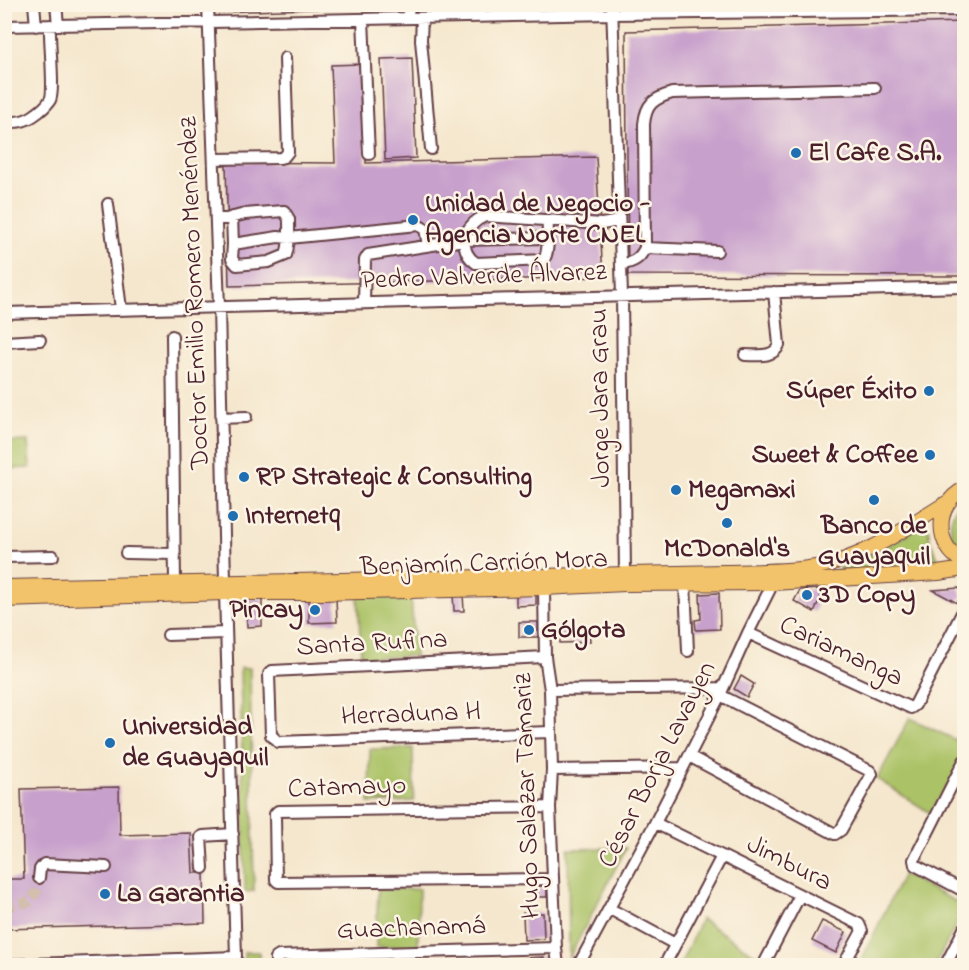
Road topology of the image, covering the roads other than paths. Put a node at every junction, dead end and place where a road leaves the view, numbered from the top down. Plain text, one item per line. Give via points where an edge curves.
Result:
1 (34, 4) edge
2 (56, 4) edge
3 (208, 4) edge
4 (407, 4) edge
5 (757, 8) edge
6 (855, 8) edge
7 (612, 9) edge
8 (964, 10) edge
9 (409, 18) junction
10 (422, 18) junction
11 (363, 19) junction
12 (209, 22) junction
13 (54, 25) junction
14 (36, 26) junction
15 (4, 27) edge
16 (285, 58) dead end
17 (876, 88) dead end
18 (6, 121) edge
19 (430, 149) dead end
20 (369, 154) dead end
21 (214, 159) junction
22 (108, 204) dead end
23 (232, 217) junction
24 (216, 219) junction
25 (548, 220) junction
26 (619, 222) junction
27 (289, 238) junction
28 (547, 238) junction
29 (464, 240) junction
30 (233, 244) junction
31 (428, 245) junction
32 (645, 248) junction
33 (717, 251) dead end
34 (621, 265) junction
35 (964, 287) edge
36 (774, 292) junction
37 (622, 295) junction
38 (364, 303) junction
39 (219, 307) junction
40 (121, 309) junction
41 (4, 313) edge
42 (172, 336) dead end
43 (40, 340) dead end
44 (4, 342) edge
45 (745, 355) dead end
46 (246, 417) dead end
47 (221, 418) junction
48 (964, 479) edge
49 (957, 494) edge
50 (126, 553) dead end
51 (174, 554) junction
52 (52, 555) dead end
53 (4, 556) edge
54 (964, 562) edge
55 (964, 569) edge
56 (625, 574) junction
57 (175, 582) junction
58 (773, 583) junction
59 (685, 584) junction
60 (4, 587) edge
61 (225, 587) junction
62 (544, 588) junction
63 (4, 600) edge
64 (964, 609) edge
65 (226, 633) junction
66 (748, 633) junction
67 (168, 635) dead end
68 (688, 651) dead end
69 (545, 657) junction
70 (550, 690) junction
71 (722, 691) junction
72 (550, 732) junction
73 (273, 740) joint
74 (689, 756) junction
75 (964, 761) edge
76 (683, 768) junction
77 (552, 770) junction
78 (550, 807) junction
79 (656, 823) junction
80 (233, 834) junction
81 (722, 856) junction
82 (106, 867) dead end
83 (203, 868) dead end
84 (39, 878) tunnel mouth
85 (553, 879) junction
86 (964, 891) edge
87 (800, 895) junction
88 (610, 909) junction
89 (964, 929) edge
90 (675, 944) junction
91 (556, 948) junction
92 (4, 965) edge
93 (276, 966) edge
94 (558, 966) edge
95 (578, 966) edge
96 (664, 966) edge
97 (763, 966) edge
98 (843, 966) edge
99 (945, 966) edge

1 - 14 street
2 - 13 street
3 - 12 street, Doctor Emilio Romero Menéndez
4 - 9 street
5 - 6 street
5 - 7 street
6 - 8 street
7 - 10 street
7 - 26 street, Jorge Jara Grau
9 - 10 street
9 - 11 street
10 - 19 street
11 - 12 street
11 - 20 street
12 - 13 street
12 - 21 street, Doctor Emilio Romero Menéndez
13 - 14 street
13 - 18 street via 49,42 53,93 50,101 29,119
14 - 15 street
16 - 21 street via 288,152 280,158
17 - 32 street via 672,93 657,98 645,114 644,124
21 - 24 street, Doctor Emilio Romero Menéndez
22 - 40 street
23 - 24 street
23 - 27 street via 284,211 289,219
23 - 30 street
24 - 39 street, Doctor Emilio Romero Menéndez
25 - 26 street
25 - 28 street
25 - 29 street via 485,216 465,233
26 - 34 street, Jorge Jara Grau
27 - 30 street
27 - 30 street via 286,255 254,265 234,264
27 - 31 street via 418,225 425,229
28 - 29 street
28 - 29 street via 544,261 476,263 466,252
29 - 31 street
31 - 38 street via 368,255
32 - 33 street
32 - 34 street via 633,262
34 - 37 street, Jorge Jara Grau
35 - 36 street, Pedro Valverde Álvarez
36 - 37 street, Pedro Valverde Álvarez
36 - 45 street via 778,350 773,354
37 - 38 street, Pedro Valverde Álvarez
37 - 56 street, Jorge Jara Grau
38 - 39 street, Pedro Valverde Álvarez
39 - 40 street, Pedro Valverde Álvarez
39 - 47 street, Doctor Emilio Romero Menéndez
40 - 41 street, Pedro Valverde Álvarez
42 - 51 street
43 - 44 street
46 - 47 street
47 - 61 street, Doctor Emilio Romero Menéndez
48 - 49 main road
49 - 54 main road via 942,514 941,527 951,552
49 - 56 main road, Benjamín Carrión Mora via 873,547 815,567
50 - 51 street
51 - 57 street
52 - 53 street
55 - 58 main road, Benjamín Carrión Mora
56 - 61 main road, Benjamín Carrión Mora
57 - 60 main road, Benjamín Carrión Mora
57 - 61 main road, Benjamín Carrión Mora
58 - 59 main road, Benjamín Carrión Mora
58 - 66 street, César Borja Lavayen
59 - 62 main road, Benjamín Carrión Mora
59 - 68 street
61 - 62 main road, Benjamín Carrión Mora
61 - 63 main road, Benjamín Carrión Mora
61 - 65 street, Doctor Emilio Romero Menéndez
62 - 69 street, Hugo Salazar Tamariz
64 - 66 street, Cariamanga via 911,708
65 - 67 street
65 - 80 street, Doctor Emilio Romero Menéndez
66 - 71 street, César Borja Lavayen
69 - 70 street, Hugo Salazar Tamariz
69 - 73 street, Santa Rufina via 272,671 269,674
70 - 71 street
70 - 72 street, Hugo Salazar Tamariz
71 - 74 street, César Borja Lavayen
71 - 74 street via 872,774 842,830 835,834
72 - 73 street, Herraduna H
72 - 77 street, Hugo Salazar Tamariz
74 - 76 street, César Borja Lavayen
75 - 86 street via 914,860 915,865
76 - 77 street
76 - 79 street, César Borja Lavayen
77 - 78 street, Hugo Salazar Tamariz
78 - 85 street, Hugo Salazar Tamariz
78 - 85 street, Catamayo via 278,811 274,814 276,880
79 - 81 street, Jimbura
79 - 88 street, César Borja Lavayen
80 - 83 street via 201,837
80 - 92 street, Doctor Emilio Romero Menéndez via 236,957
81 - 87 street, Jimbura
81 - 90 street
82 - 84 street via 44,864
85 - 91 street, Hugo Salazar Tamariz
87 - 97 street
87 - 98 street, Jimbura via 862,927
88 - 90 street
88 - 95 street, César Borja Lavayen
89 - 99 street
90 - 96 street
91 - 93 street, Guachanamá via 279,956
91 - 94 street, Hugo Salazar Tamariz

